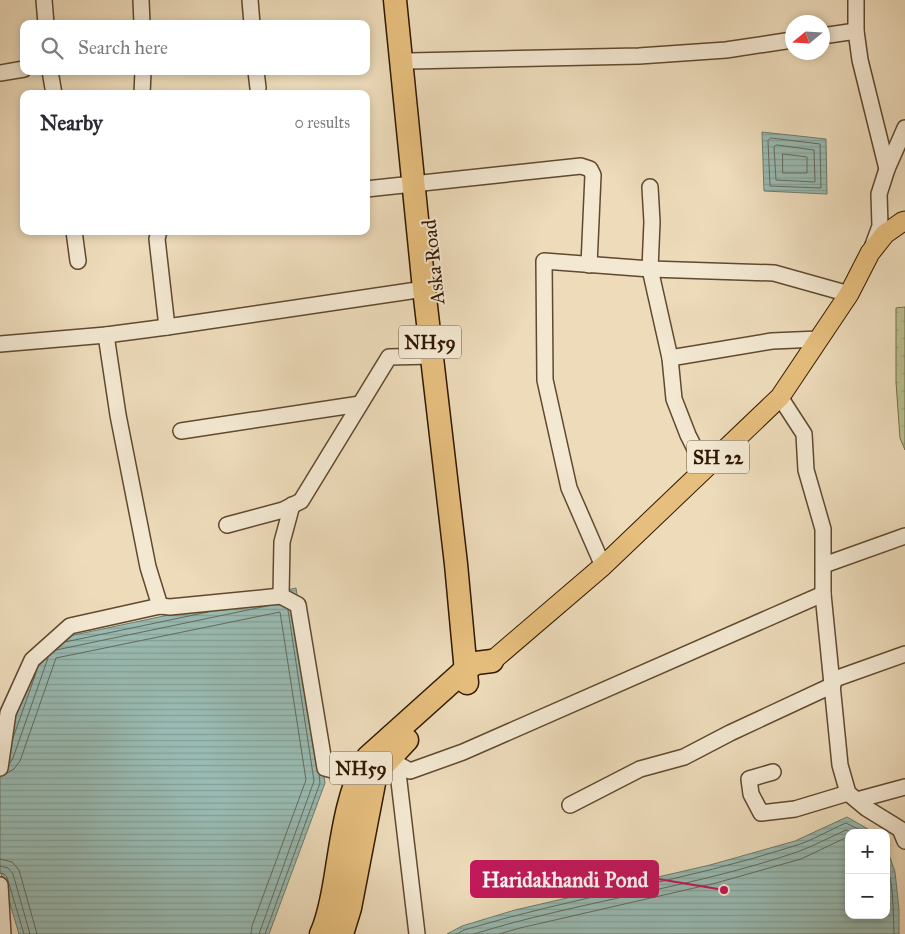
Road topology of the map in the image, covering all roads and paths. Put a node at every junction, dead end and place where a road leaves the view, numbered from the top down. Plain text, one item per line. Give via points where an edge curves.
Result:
1 (44, 0) edge
2 (141, 0) edge
3 (250, 0) edge
4 (395, 0) edge
5 (404, 0) edge
6 (856, 0) edge
7 (46, 20) edge
8 (142, 20) edge
9 (252, 20) edge
10 (856, 31) junction
11 (830, 35) edge
12 (785, 41) edge
13 (410, 61) junction
14 (20, 70) edge
15 (0, 73) edge
16 (51, 75) edge
17 (143, 75) edge
18 (256, 75) edge
19 (258, 88) dead end
20 (53, 90) edge
21 (142, 90) edge
22 (905, 128) edge
23 (887, 169) junction
24 (419, 182) junction
25 (650, 187) dead end
26 (370, 188) edge
27 (905, 221) edge
28 (75, 235) edge
29 (158, 235) edge
30 (870, 253) junction
31 (78, 261) dead end
32 (589, 265) junction
33 (650, 269) junction
34 (424, 289) junction
35 (849, 294) junction
36 (167, 327) junction
37 (106, 335) junction
38 (819, 339) junction
39 (0, 344) edge
40 (432, 356) junction
41 (670, 358) junction
42 (780, 397) junction
43 (360, 404) junction
44 (181, 431) dead end
45 (705, 469) junction
46 (292, 505) junction
47 (227, 525) dead end
48 (905, 536) edge
49 (824, 565) junction
50 (603, 566) junction
51 (823, 594) junction
52 (281, 596) junction
53 (160, 606) junction
54 (905, 654) edge
55 (476, 670) junction
56 (833, 683) junction
57 (383, 764) junction
58 (0, 768) edge
59 (773, 772) dead end
60 (905, 787) edge
61 (853, 796) junction
62 (570, 805) dead end
63 (905, 840) edge
64 (0, 885) edge
65 (3, 934) edge
66 (320, 934) edge
67 (342, 934) edge
68 (417, 934) edge

1 - 7 street
2 - 8 street
3 - 9 street
4 - 24 highway, NH59
5 - 13 highway, Aska Road / NH59
6 - 10 street
10 - 11 street
10 - 23 street
12 - 13 street via 726,50 638,56
13 - 24 highway, Aska Road / NH59
14 - 15 street
16 - 20 street
17 - 21 street
18 - 19 street
22 - 23 street
23 - 30 street via 879,194 880,226
24 - 26 street
24 - 32 street via 580,166 590,170 593,174
24 - 34 highway, NH59
24 - 55 highway, Aska Road / NH59 via 442,356
25 - 33 street
27 - 30 main road, SH 22 via 885,234
28 - 31 street
29 - 36 street
30 - 35 main road, SH 22
32 - 33 street
32 - 50 street via 544,261 545,380 569,488
33 - 35 street via 774,273
33 - 41 street
34 - 36 street
34 - 40 highway, NH59
35 - 38 main road, SH 22
36 - 37 street
37 - 39 street
37 - 53 street via 148,567
38 - 41 street via 772,341
38 - 42 main road, SH 22
40 - 43 street via 389,357
40 - 55 highway, NH59 via 456,564
41 - 45 street via 674,399
42 - 45 main road, SH 22
42 - 49 street via 804,434 806,470 823,529
43 - 44 street
43 - 46 street via 300,500
45 - 50 main road, SH 22
46 - 47 street
46 - 52 street via 282,542
48 - 49 street
49 - 51 street
50 - 55 main road, SH 22
51 - 56 street
51 - 57 street via 463,752 410,771
52 - 53 street
52 - 57 street via 298,605 325,768
53 - 58 street via 70,626 32,660 8,713
54 - 56 street
55 - 57 highway, NH59
55 - 57 highway, NH59 via 368,757
56 - 61 street via 840,765
56 - 62 street via 684,758 640,770
57 - 66 highway, NH59 via 348,813 330,909
57 - 67 highway, NH59
57 - 68 street
59 - 61 street via 749,779 751,794 761,814
60 - 61 street
61 - 63 street via 900,829
64 - 65 street

